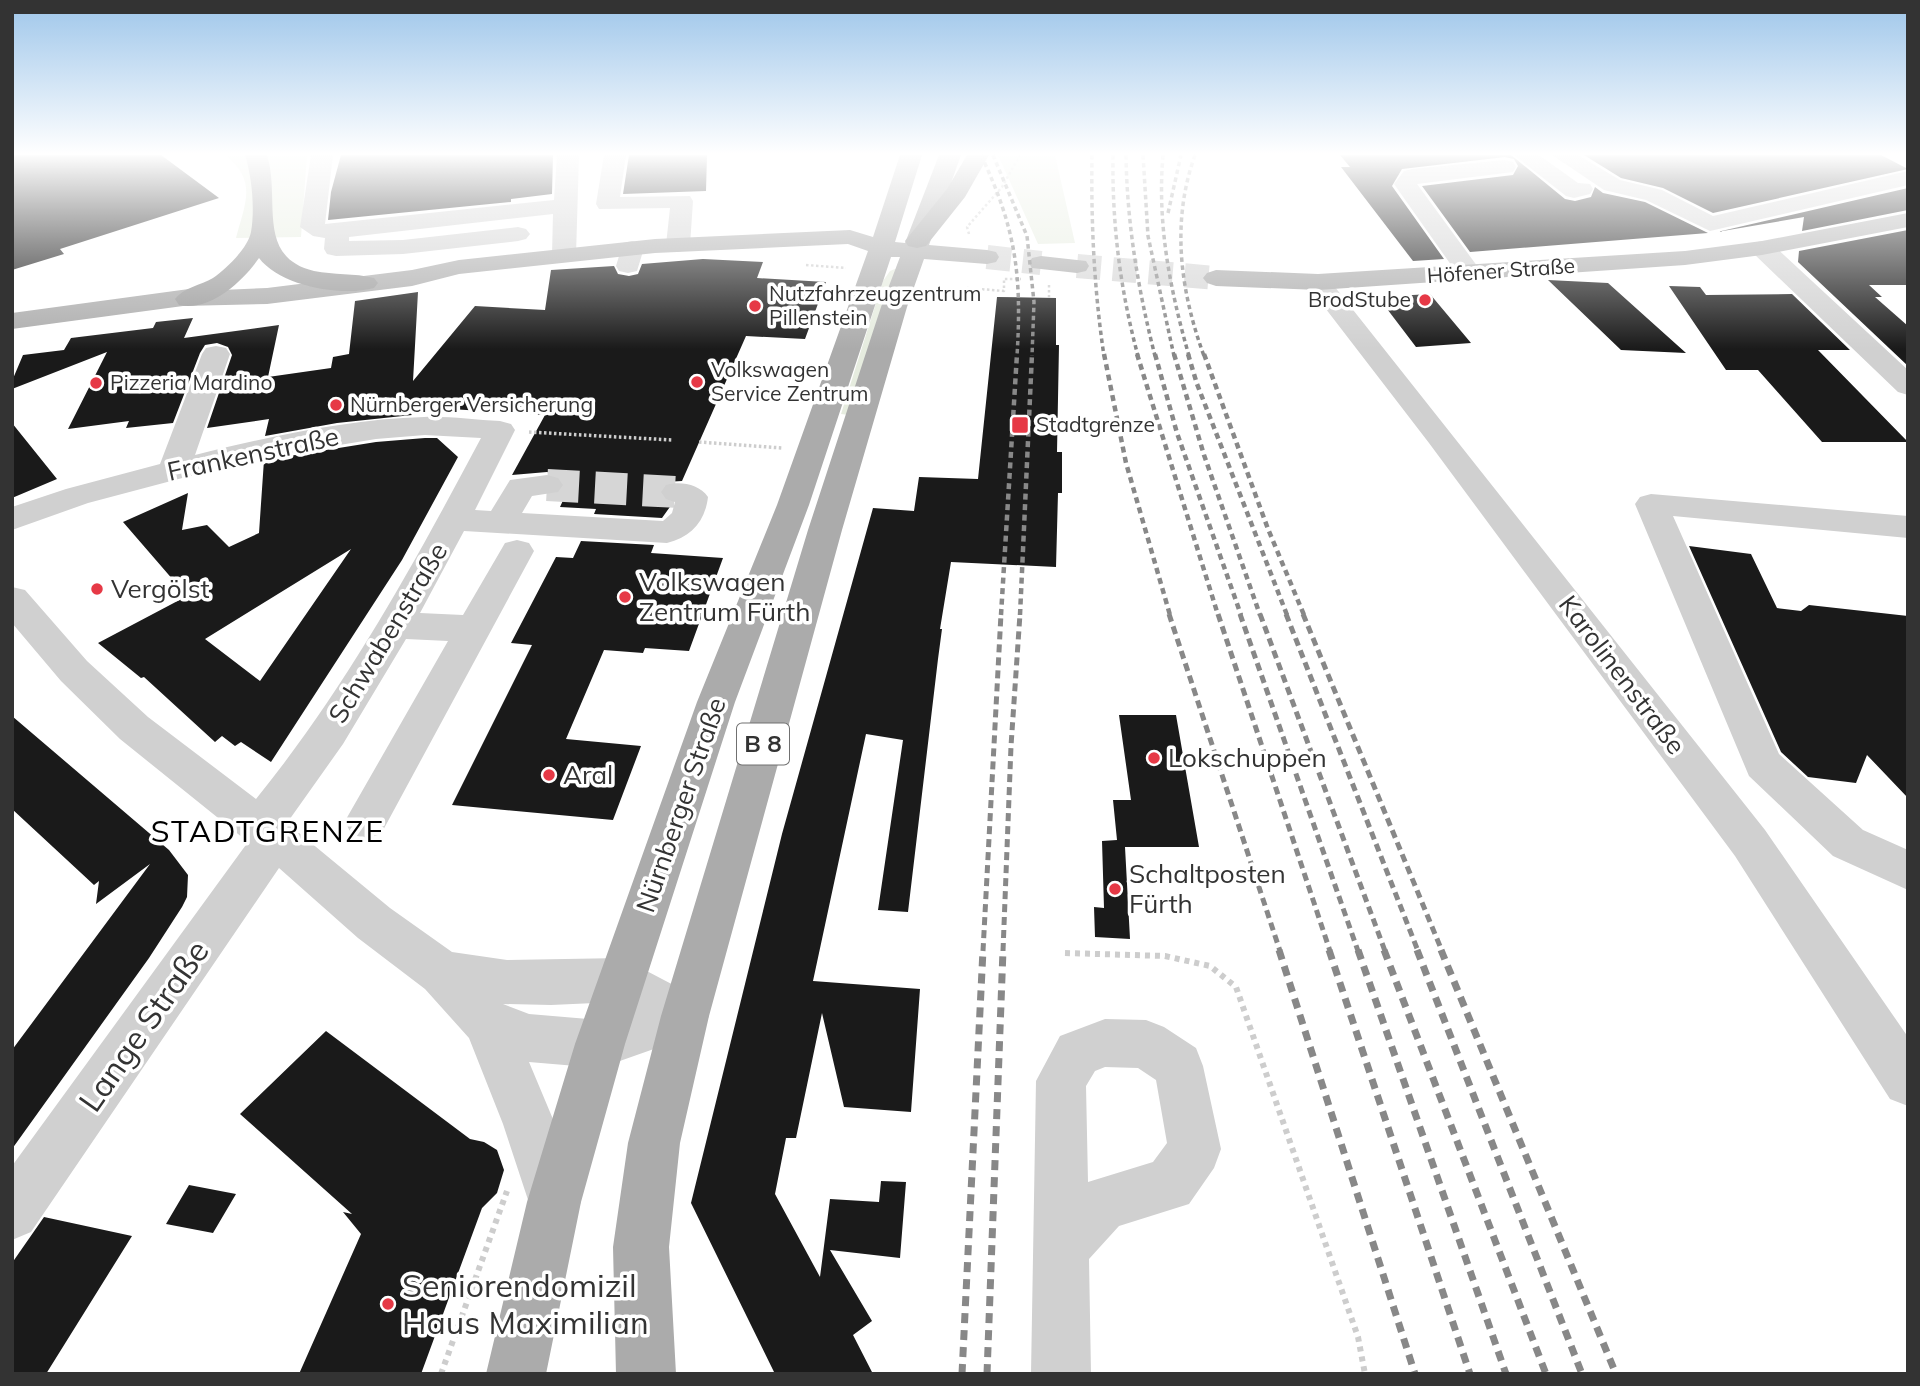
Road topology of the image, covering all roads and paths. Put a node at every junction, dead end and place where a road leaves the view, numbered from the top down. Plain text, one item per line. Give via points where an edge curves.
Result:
1 (263, 220) edge
2 (313, 220) edge
3 (441, 220) edge
4 (565, 220) edge
5 (680, 220) edge
6 (898, 220) edge
7 (911, 220) edge
8 (927, 220) edge
9 (973, 220) edge
10 (1431, 220) edge
11 (1702, 220) edge
12 (1729, 220) edge
13 (1908, 220) edge
14 (338, 231) junction
15 (263, 233) junction
16 (518, 234) dead end
17 (678, 245) junction
18 (1762, 248) junction
19 (979, 249) joint
20 (892, 252) junction
21 (564, 255) junction
22 (808, 265) dead end
23 (1077, 266) tunnel mouth
24 (460, 267) junction
25 (1039, 274) junction
26 (1470, 274) junction
27 (301, 275) junction
28 (1216, 278) tunnel mouth
29 (1318, 282) junction
30 (365, 284) junction
31 (967, 288) dead end
32 (1004, 290) junction
33 (1004, 297) dead end
34 (1049, 298) dead end
35 (188, 299) junction
36 (12, 321) edge
37 (216, 354) dead end
38 (1908, 386) edge
39 (500, 430) junction
40 (672, 440) dead end
41 (699, 442) dead end
42 (783, 448) dead end
43 (174, 470) junction
44 (547, 485) tunnel mouth
45 (677, 492) dead end
46 (12, 519) edge
47 (454, 520) junction
48 (1908, 527) edge
49 (509, 536) junction
50 (12, 599) edge
51 (395, 625) junction
52 (472, 629) junction
53 (366, 821) dead end
54 (267, 832) junction
55 (1908, 871) edge
56 (1065, 953) dead end
57 (442, 973) junction
58 (622, 979) junction
59 (685, 1016) junction
60 (488, 1023) junction
61 (600, 1044) junction
62 (1908, 1081) edge
63 (533, 1189) junction
64 (12, 1213) edge
65 (1061, 1248) dead end
66 (442, 1374) edge
67 (516, 1374) edge
68 (646, 1374) edge
69 (1061, 1374) edge
70 (1365, 1374) edge

1 - 15 highway
2 - 14 street via 312,227
3 - 14 street
4 - 21 street
5 - 17 street
6 - 20 main road, B 8
7 - 20 main road, B 8
8 - 20 highway
9 - 19 path via 967,227
10 - 26 street
11 - 12 street via 1710,224
13 - 18 main road, Höfener Straße
14 - 16 street via 336,249 403,247
15 - 27 highway via 271,258
15 - 35 highway via 237,274
17 - 20 main road via 739,243 843,253
17 - 21 main road via 630,257
18 - 26 main road, Höfener Straße
18 - 38 street
19 - 20 main road
20 - 22 path
20 - 58 main road, Nürnberger Straße / B 8 via 716,702
20 - 59 main road, B 8 via 894,307
21 - 24 main road
23 - 25 main road
24 - 27 main road via 363,267
24 - 30 main road
25 - 32 path via 1004,279
25 - 34 path
26 - 29 main road, Höfener Straße
27 - 30 highway
27 - 35 main road
28 - 29 main road, Höfener Straße
29 - 62 street, Karolinenstraße via 1750,843
30 - 35 main road via 267,296
31 - 32 path
32 - 33 path
35 - 36 main road
37 - 43 street
39 - 40 path
39 - 43 street, Frankenstraße via 425,426 376,430 252,450
39 - 47 street, Schwabenstraße
41 - 42 path
43 - 46 street, Frankenstraße
44 - 49 street via 521,487
45 - 49 street via 687,493 692,502 684,522 667,532
47 - 49 street
47 - 51 street, Schwabenstraße
48 - 55 street via 1651,504 1763,764 1847,843
49 - 52 street
50 - 54 street via 74,671 134,728
51 - 52 street
51 - 54 street, Schwabenstraße
52 - 53 street
54 - 57 street via 374,923
54 - 64 street, Lange Straße
56 - 70 path via 1165,956 1210,965 1236,987 1358,1337
57 - 58 street via 507,982
57 - 60 street
58 - 59 street
58 - 61 main road, Nürnberger Straße / B 8
59 - 61 street
59 - 68 main road, B 8 via 647,1185 641,1247
60 - 61 street via 529,1038
60 - 63 street via 529,1124
61 - 63 main road, Nürnberger Straße / B 8
63 - 66 path
63 - 67 main road, Nürnberger Straße / B 8
65 - 69 street

